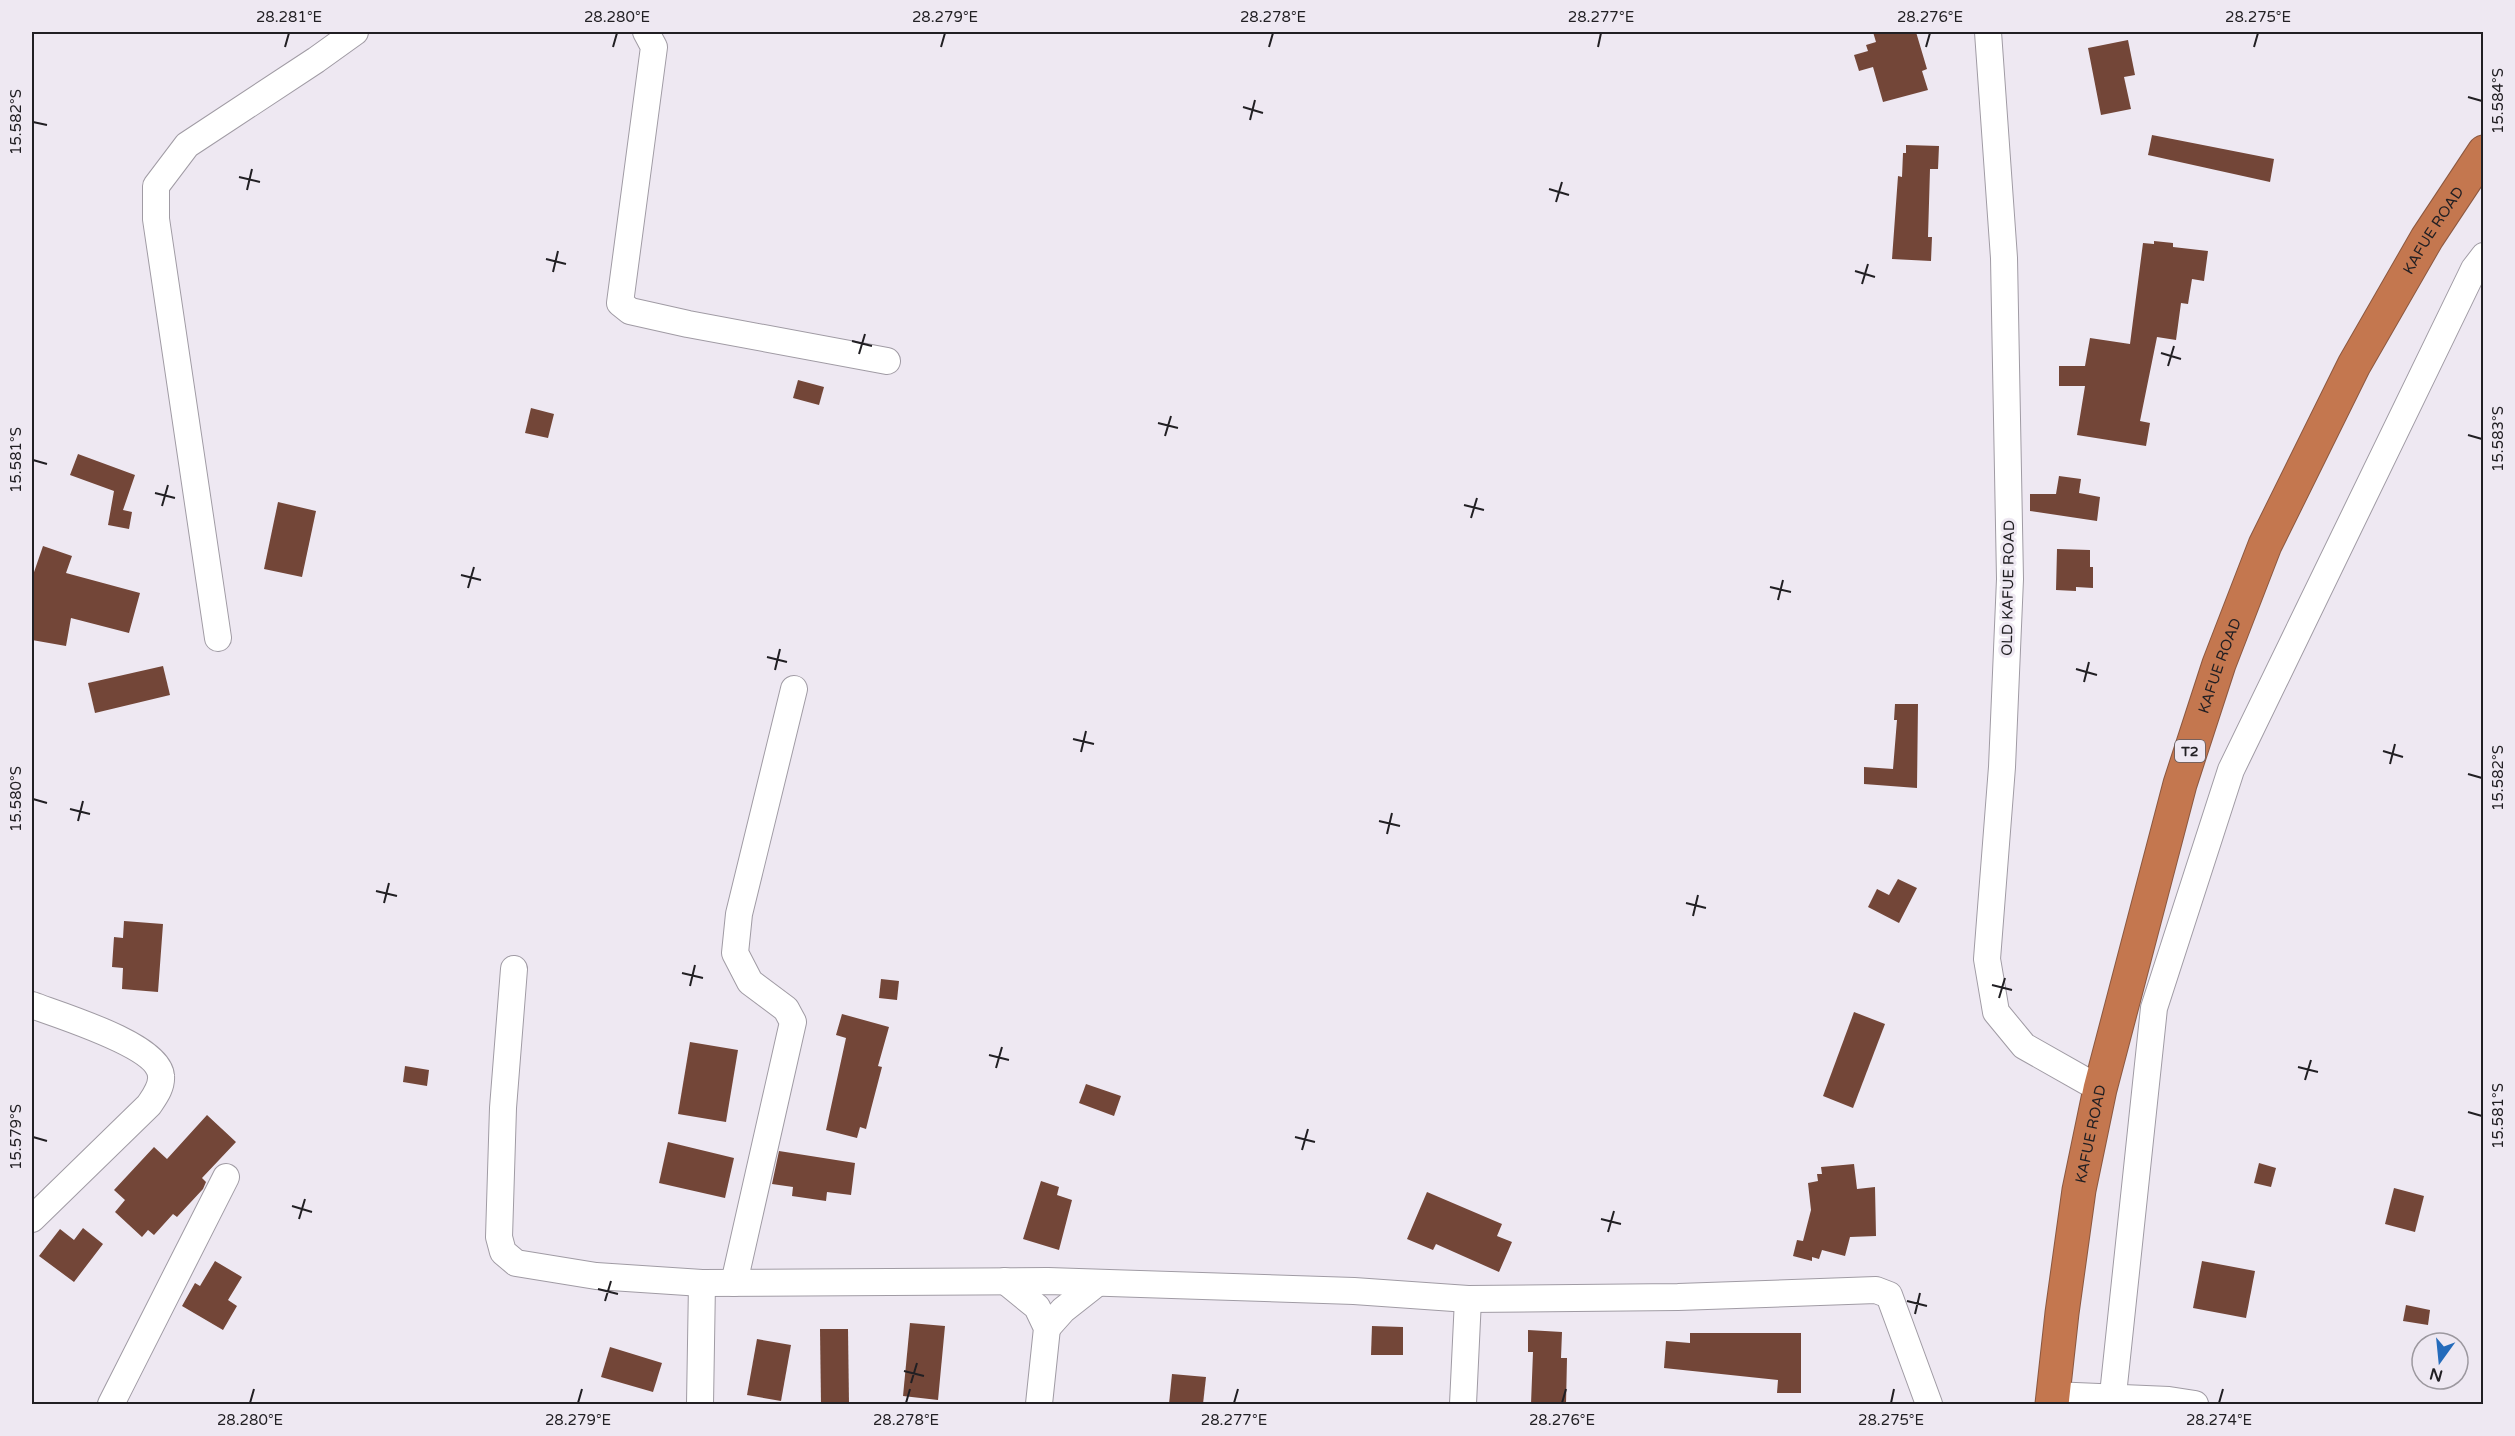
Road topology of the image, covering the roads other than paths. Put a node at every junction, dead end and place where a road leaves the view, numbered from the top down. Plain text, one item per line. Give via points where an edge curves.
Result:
1 (355, 32) edge
2 (646, 32) edge
3 (1989, 32) edge
4 (2484, 152) edge
5 (2484, 256) edge
6 (887, 361) dead end
7 (218, 638) dead end
8 (794, 689) dead end
9 (514, 969) dead end
10 (32, 1005) edge
11 (2100, 1089) junction
12 (226, 1178) dead end
13 (32, 1219) edge
14 (1005, 1281) junction
15 (702, 1283) junction
16 (734, 1283) junction
17 (1096, 1284) junction
18 (1468, 1299) junction
19 (1047, 1328) junction
20 (2052, 1400) edge
21 (2112, 1401) edge
22 (111, 1404) edge
23 (699, 1404) edge
24 (1039, 1404) edge
25 (1463, 1404) edge
26 (1929, 1404) edge
27 (2195, 1404) edge

1 - 7 street via 187,145 156,186 156,219
2 - 6 street via 654,47 620,303 630,311 688,324
3 - 11 street, OLD KAFUE ROAD via 2004,258 2010,579 1988,959 1996,1012 2024,1046
4 - 11 highway, KAFUE ROAD / T2 via 2427,238 2354,364 2265,545 2219,664 2180,784
5 - 21 street via 2474,269 2230,770 2154,1008
8 - 16 street via 739,914 735,953 750,982 786,1009 793,1022
9 - 15 street via 504,1108 499,1237 503,1252 516,1263 596,1276
10 - 13 street via 102,1031 140,1051 153,1060 161,1074 160,1087 150,1105
11 - 20 highway, KAFUE ROAD / T2 via 2079,1190
12 - 22 street
14 - 16 street
14 - 17 street
14 - 19 street via 1037,1307
15 - 16 street
15 - 23 street
17 - 18 street via 1333,1290
17 - 19 street
18 - 25 street
18 - 26 street via 1876,1290 1889,1295
19 - 24 street
20 - 21 street
21 - 27 street via 2169,1400

